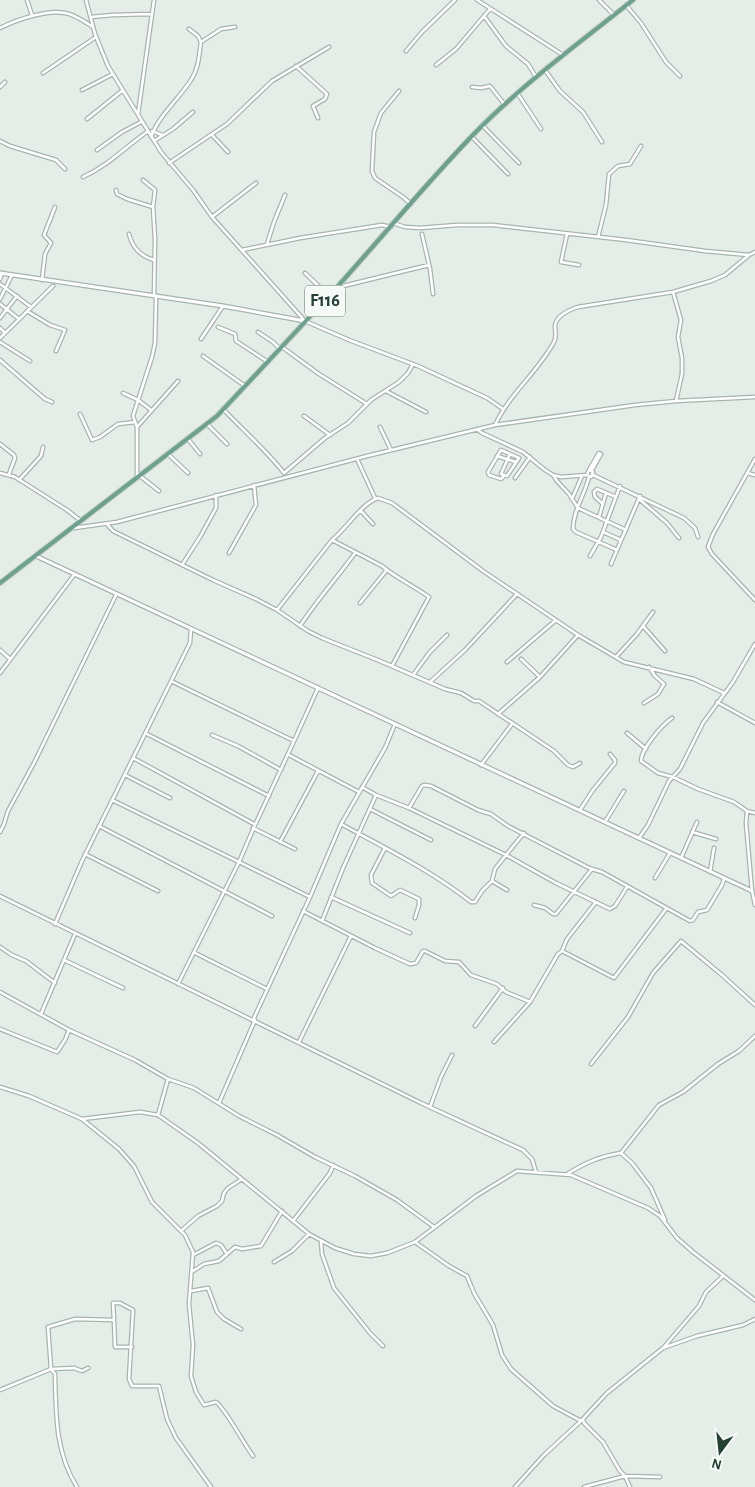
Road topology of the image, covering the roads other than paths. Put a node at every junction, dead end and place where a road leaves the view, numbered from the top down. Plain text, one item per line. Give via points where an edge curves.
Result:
1 (27, 0) edge
2 (86, 0) edge
3 (154, 0) edge
4 (455, 0) edge
5 (477, 0) edge
6 (599, 0) edge
7 (633, 0) edge
8 (626, 5) junction
9 (490, 8) junction
10 (151, 14) junction
11 (614, 15) junction
12 (32, 16) junction
13 (484, 16) junction
14 (91, 17) junction
15 (93, 27) junction
16 (235, 27) dead end
17 (0, 28) edge
18 (189, 29) dead end
19 (96, 37) junction
20 (201, 42) junction
21 (329, 47) dead end
22 (406, 51) dead end
23 (563, 55) junction
24 (436, 65) dead end
25 (296, 66) junction
26 (545, 70) junction
27 (44, 73) dead end
28 (113, 74) junction
29 (680, 76) dead end
30 (536, 78) junction
31 (5, 82) dead end
32 (0, 87) edge
33 (472, 87) dead end
34 (82, 90) dead end
35 (123, 90) junction
36 (399, 91) dead end
37 (518, 94) junction
38 (505, 105) junction
39 (193, 112) dead end
40 (138, 116) junction
41 (318, 118) dead end
42 (87, 119) dead end
43 (142, 122) junction
44 (484, 126) junction
45 (541, 129) dead end
46 (152, 131) junction
47 (147, 132) junction
48 (162, 135) junction
49 (212, 135) junction
50 (150, 136) junction
51 (472, 136) junction
52 (0, 141) edge
53 (154, 141) junction
54 (602, 142) dead end
55 (641, 146) dead end
56 (97, 150) dead end
57 (228, 152) dead end
58 (169, 163) junction
59 (519, 163) dead end
60 (65, 169) dead end
61 (508, 174) dead end
62 (83, 177) dead end
63 (143, 180) dead end
64 (256, 183) dead end
65 (116, 190) dead end
66 (286, 195) dead end
67 (411, 204) junction
68 (54, 207) dead end
69 (153, 207) junction
70 (212, 217) junction
71 (392, 225) junction
72 (129, 234) dead end
73 (422, 234) dead end
74 (567, 234) junction
75 (598, 237) junction
76 (268, 244) junction
77 (242, 250) junction
78 (755, 252) edge
79 (749, 255) junction
80 (154, 260) junction
81 (429, 265) junction
82 (579, 265) dead end
83 (1, 273) edge
84 (305, 273) dead end
85 (12, 275) junction
86 (0, 279) edge
87 (42, 280) junction
88 (0, 284) edge
89 (52, 286) dead end
90 (337, 287) junction
91 (7, 289) junction
92 (673, 292) junction
93 (433, 294) dead end
94 (17, 296) junction
95 (155, 296) junction
96 (329, 296) junction
97 (0, 300) edge
98 (0, 304) edge
99 (223, 306) junction
100 (31, 307) junction
101 (8, 309) junction
102 (27, 311) junction
103 (0, 318) edge
104 (19, 318) junction
105 (305, 321) junction
106 (218, 327) dead end
107 (0, 328) edge
108 (258, 332) dead end
109 (5, 333) junction
110 (202, 339) dead end
111 (0, 340) edge
112 (281, 348) junction
113 (56, 351) dead end
114 (203, 356) dead end
115 (0, 360) edge
116 (30, 361) dead end
117 (268, 362) junction
118 (413, 364) junction
119 (178, 382) dead end
120 (246, 386) junction
121 (386, 391) junction
122 (123, 393) dead end
123 (755, 397) edge
124 (138, 400) junction
125 (676, 401) junction
126 (52, 402) dead end
127 (367, 404) junction
128 (224, 409) junction
129 (503, 409) junction
130 (152, 410) junction
131 (426, 412) dead end
132 (80, 414) dead end
133 (304, 416) dead end
134 (135, 422) junction
135 (207, 424) junction
136 (495, 425) junction
137 (137, 427) junction
138 (380, 427) dead end
139 (477, 429) junction
140 (330, 435) junction
141 (188, 439) junction
142 (0, 444) edge
143 (227, 444) dead end
144 (43, 447) dead end
145 (390, 450) junction
146 (200, 454) dead end
147 (510, 454) junction
148 (600, 454) dead end
149 (168, 455) junction
150 (497, 456) junction
151 (530, 457) junction
152 (357, 458) junction
153 (506, 459) junction
154 (755, 459) edge
155 (517, 461) junction
156 (524, 464) junction
157 (749, 469) junction
158 (590, 470) junction
159 (0, 473) edge
160 (188, 473) dead end
161 (284, 473) junction
162 (8, 474) junction
163 (593, 474) junction
164 (747, 474) junction
165 (754, 474) edge
166 (553, 475) junction
167 (287, 476) junction
168 (504, 476) junction
169 (582, 476) junction
170 (588, 476) junction
171 (138, 477) junction
172 (515, 478) dead end
173 (19, 480) junction
174 (254, 485) junction
175 (620, 486) junction
176 (586, 489) junction
177 (159, 491) dead end
178 (594, 492) junction
179 (606, 493) junction
180 (216, 495) junction
181 (616, 497) junction
182 (639, 497) junction
183 (375, 498) junction
184 (572, 499) junction
185 (603, 504) junction
186 (578, 508) junction
187 (360, 511) junction
188 (599, 517) junction
189 (81, 521) junction
190 (606, 521) junction
191 (106, 523) junction
192 (373, 524) dead end
193 (74, 528) junction
194 (626, 530) junction
195 (603, 532) junction
196 (698, 537) dead end
197 (679, 538) dead end
198 (332, 540) junction
199 (621, 540) junction
200 (599, 541) junction
201 (617, 550) junction
202 (229, 553) dead end
203 (355, 553) junction
204 (36, 556) junction
205 (590, 556) dead end
206 (611, 564) dead end
207 (182, 565) junction
208 (386, 571) junction
209 (74, 575) junction
210 (0, 583) edge
211 (517, 594) junction
212 (116, 595) junction
213 (755, 600) edge
214 (360, 603) dead end
215 (277, 610) junction
216 (653, 612) dead end
217 (556, 620) junction
218 (300, 626) junction
219 (643, 626) junction
220 (191, 629) junction
221 (446, 635) dead end
222 (578, 635) junction
223 (755, 644) edge
224 (0, 650) edge
225 (665, 651) dead end
226 (616, 658) junction
227 (10, 659) junction
228 (521, 659) dead end
229 (507, 662) dead end
230 (392, 666) junction
231 (648, 668) junction
232 (0, 673) edge
233 (413, 675) junction
234 (540, 677) junction
235 (171, 681) junction
236 (430, 682) junction
237 (318, 688) junction
238 (724, 693) junction
239 (718, 702) junction
240 (644, 704) dead end
241 (498, 714) junction
242 (672, 718) dead end
243 (755, 723) edge
244 (395, 724) junction
245 (512, 724) junction
246 (145, 733) junction
247 (627, 733) dead end
248 (212, 735) dead end
249 (294, 741) junction
250 (646, 749) junction
251 (610, 754) dead end
252 (289, 755) junction
253 (133, 758) junction
254 (580, 763) dead end
255 (481, 765) junction
256 (281, 770) junction
257 (318, 771) junction
258 (125, 775) junction
259 (673, 777) junction
260 (362, 787) junction
261 (624, 791) dead end
262 (359, 792) junction
263 (376, 795) junction
264 (269, 796) junction
265 (170, 798) dead end
266 (112, 800) junction
267 (409, 808) junction
268 (370, 809) junction
269 (580, 810) junction
270 (747, 811) junction
271 (755, 812) edge
272 (605, 822) junction
273 (697, 822) dead end
274 (341, 824) junction
275 (99, 826) junction
276 (254, 826) junction
277 (0, 832) edge
278 (692, 832) junction
279 (524, 833) junction
280 (358, 834) junction
281 (639, 838) junction
282 (716, 839) dead end
283 (431, 840) dead end
284 (280, 842) junction
285 (385, 848) junction
286 (714, 848) dead end
287 (294, 849) dead end
288 (670, 853) junction
289 (86, 854) junction
290 (506, 855) junction
291 (681, 858) junction
292 (239, 862) junction
293 (592, 869) junction
294 (710, 872) junction
295 (655, 878) dead end
296 (724, 878) junction
297 (492, 881) junction
298 (627, 887) junction
299 (507, 890) dead end
300 (158, 891) dead end
301 (224, 891) junction
302 (575, 892) junction
303 (753, 892) edge
304 (0, 896) edge
305 (331, 896) junction
306 (310, 897) junction
307 (596, 902) junction
308 (534, 905) dead end
309 (755, 905) edge
310 (666, 909) junction
311 (303, 911) junction
312 (272, 916) dead end
313 (415, 918) dead end
314 (322, 921) junction
315 (55, 924) junction
316 (75, 934) junction
317 (410, 934) dead end
318 (351, 936) junction
319 (0, 947) edge
320 (562, 951) junction
321 (194, 953) junction
322 (64, 960) junction
323 (54, 983) junction
324 (178, 984) junction
325 (123, 988) dead end
326 (503, 988) junction
327 (267, 989) junction
328 (0, 992) edge
329 (530, 1002) junction
330 (755, 1005) edge
331 (41, 1014) junction
332 (254, 1020) junction
333 (474, 1026) dead end
334 (0, 1029) edge
335 (70, 1030) junction
336 (755, 1036) edge
337 (298, 1042) junction
338 (494, 1042) dead end
339 (452, 1055) dead end
340 (591, 1064) dead end
341 (168, 1079) junction
342 (0, 1087) edge
343 (219, 1103) junction
344 (430, 1107) junction
345 (158, 1114) junction
346 (82, 1119) junction
347 (621, 1153) junction
348 (333, 1165) junction
349 (536, 1172) junction
350 (566, 1175) junction
351 (242, 1179) junction
352 (282, 1211) junction
353 (293, 1221) junction
354 (434, 1227) junction
355 (669, 1228) junction
356 (181, 1231) junction
357 (309, 1234) junction
358 (321, 1241) junction
359 (415, 1242) junction
360 (227, 1254) junction
361 (193, 1255) junction
362 (274, 1262) dead end
363 (192, 1271) junction
364 (723, 1276) junction
365 (190, 1291) junction
366 (755, 1300) edge
367 (755, 1319) edge
368 (114, 1320) junction
369 (241, 1329) dead end
370 (383, 1346) dead end
371 (132, 1347) junction
372 (662, 1348) junction
373 (88, 1368) dead end
374 (51, 1369) junction
375 (0, 1390) edge
376 (582, 1420) junction
377 (253, 1456) dead end
378 (625, 1476) junction
379 (660, 1477) dead end
380 (78, 1487) edge
381 (211, 1487) edge
382 (515, 1487) edge
383 (584, 1487) edge
384 (630, 1487) edge

1 - 12 street
2 - 14 street
3 - 10 street
4 - 22 street
5 - 9 street
6 - 11 street
7 - 8 main road, F116
8 - 11 main road, F116
8 - 29 street via 666,62
9 - 13 street
9 - 23 street
10 - 14 street
10 - 40 street
11 - 23 main road, F116
12 - 15 street via 65,12
12 - 17 street
13 - 24 street via 456,49
13 - 30 street via 506,46 528,64
14 - 15 street
15 - 19 street
16 - 20 street via 221,29
18 - 20 street
19 - 27 street
19 - 28 street
20 - 46 street via 191,80
21 - 25 street
23 - 26 main road, F116
25 - 41 street via 327,94 313,106
25 - 49 street via 272,81
26 - 30 main road, F116
26 - 54 street via 560,91 584,112
28 - 34 street
28 - 35 street
30 - 37 main road, F116
31 - 32 street
33 - 38 street via 490,86
35 - 40 street
35 - 42 street
36 - 67 street via 381,113 374,134 372,171 374,178
37 - 38 main road, F116
37 - 45 street
38 - 44 main road, F116
39 - 48 street
40 - 43 street
43 - 47 street
43 - 56 street
44 - 51 main road, F116
44 - 59 street
46 - 48 street
46 - 50 street
47 - 50 street
47 - 62 street
48 - 53 street
49 - 57 street
49 - 58 street
50 - 53 street
51 - 61 street
51 - 67 main road, F116
52 - 60 street via 56,160
53 - 58 street
55 - 75 street via 630,164 618,166 609,174
58 - 70 street
63 - 69 street via 155,190
64 - 70 street
65 - 69 street via 127,200
66 - 76 street
67 - 71 main road, F116
68 - 87 street via 44,235 51,243 44,261
69 - 80 street
70 - 77 street
71 - 74 street via 420,228 482,224
71 - 76 street
71 - 90 main road, F116
72 - 80 street via 138,251
73 - 81 street
74 - 75 street
74 - 82 street via 561,262
75 - 79 street
76 - 77 street
77 - 105 street
78 - 79 street
79 - 92 street via 720,278
80 - 95 street
81 - 90 street
81 - 93 street
83 - 85 street
83 - 86 street
84 - 96 street
85 - 87 street
85 - 91 street
87 - 95 street
88 - 91 street
89 - 100 street
90 - 96 main road, F116
91 - 94 street
91 - 97 street
92 - 125 street via 681,320 678,337 682,374
92 - 129 street via 582,306 566,312 557,320 555,339 541,362
94 - 100 street
94 - 101 street
95 - 99 street
95 - 124 street via 155,343
96 - 105 main road, F116
98 - 101 street
99 - 105 street
99 - 110 street
100 - 102 street
101 - 103 street
101 - 104 street
102 - 104 street
102 - 113 street via 65,330
104 - 109 street
105 - 112 main road, F116
105 - 118 street
106 - 117 street via 236,334 236,341
107 - 109 street
108 - 112 street
109 - 111 street
111 - 116 street
112 - 117 main road, F116
112 - 127 street
114 - 120 street
115 - 126 street
117 - 120 main road, F116
118 - 121 street via 404,378
118 - 129 street via 469,389
119 - 130 street
120 - 128 main road, F116
121 - 127 street
121 - 131 street
122 - 124 street
123 - 125 street
124 - 130 street
124 - 134 street via 133,416
125 - 136 street
127 - 140 street
128 - 135 main road, F116
128 - 161 street
129 - 136 street
130 - 137 street
132 - 134 street via 92,440 118,424
133 - 140 street
134 - 137 street
135 - 141 main road, F116
135 - 143 street
136 - 139 street
137 - 171 street
138 - 145 street
139 - 145 street
139 - 151 street
140 - 161 street
141 - 146 street
141 - 149 main road, F116
142 - 162 street via 15,458
144 - 173 street via 41,456
145 - 152 street
147 - 150 street via 501,450
147 - 153 street
147 - 155 street via 519,458
148 - 158 street
149 - 160 street
149 - 171 main road, F116
150 - 153 street
150 - 168 street via 488,474 501,479
151 - 156 street
151 - 166 street
152 - 167 street
152 - 183 street
153 - 155 street
153 - 168 street via 501,474
154 - 157 street
155 - 156 street
155 - 168 street
156 - 172 street
157 - 164 street
157 - 165 street
158 - 163 street
158 - 170 street
159 - 162 street
161 - 167 street
162 - 173 street
163 - 170 street
163 - 175 street
164 - 165 street
164 - 213 street via 708,547
166 - 169 street
166 - 184 street
167 - 174 street
169 - 170 street
169 - 184 street
170 - 176 street
171 - 177 street
171 - 189 main road, F116
173 - 189 street
174 - 180 street
174 - 202 street via 256,505
175 - 181 street
175 - 182 street
176 - 178 street
176 - 186 street
178 - 179 street via 596,488
178 - 185 street
179 - 181 street
179 - 185 street
180 - 191 street
180 - 207 street via 216,508
181 - 190 street
182 - 194 street
182 - 196 street via 684,518 695,528
182 - 197 street
183 - 187 street
183 - 211 street via 392,503
184 - 186 street
185 - 188 street
186 - 188 street
186 - 200 street via 574,531
187 - 192 street
187 - 198 street
188 - 190 street
189 - 193 main road, F116
190 - 194 street
190 - 195 street
191 - 193 street
191 - 207 street via 113,531
193 - 204 main road, F116
194 - 199 street
195 - 199 street
195 - 200 street
198 - 203 street
198 - 215 street
199 - 201 street
200 - 201 street
200 - 205 street
201 - 206 street
203 - 208 street
203 - 218 street
204 - 209 street
204 - 210 main road, F116
207 - 215 street
208 - 214 street
208 - 230 street via 429,597
209 - 212 street
209 - 227 street
211 - 217 street
211 - 236 street
212 - 220 street
212 - 277 street
215 - 218 street
216 - 219 street
217 - 222 street
217 - 229 street
218 - 230 street
219 - 225 street
219 - 226 street
220 - 235 street via 190,643
220 - 237 street
221 - 233 street
222 - 226 street
222 - 234 street
223 - 238 street
224 - 227 street
226 - 231 street
227 - 232 street
228 - 234 street
230 - 233 street
231 - 238 street via 694,678
231 - 240 street via 664,684 658,694
233 - 236 street
234 - 241 street
235 - 246 street
235 - 249 street
236 - 241 street via 479,701
237 - 244 street
237 - 249 street
238 - 239 street
239 - 243 street
239 - 259 street
241 - 245 street
242 - 250 street
244 - 255 street
244 - 260 street
245 - 254 street via 571,766
245 - 255 street
246 - 253 street
246 - 264 street
247 - 250 street
248 - 256 street
249 - 252 street
250 - 259 street via 641,761 658,773
251 - 269 street via 615,763
252 - 256 street
252 - 257 street
253 - 258 street
253 - 276 street
255 - 269 street
256 - 264 street
257 - 262 street
257 - 284 street
258 - 265 street
258 - 266 street
259 - 270 street via 734,802
259 - 281 street
260 - 262 street
260 - 263 street
261 - 272 street
262 - 274 street
263 - 267 street
263 - 268 street
264 - 276 street
266 - 275 street
266 - 292 street
267 - 279 street via 422,786 427,785
267 - 290 street
268 - 280 street
268 - 283 street
269 - 272 street
270 - 271 street
270 - 303 street
272 - 281 street
273 - 278 street
274 - 280 street
274 - 306 street
275 - 289 street
275 - 301 street
276 - 284 street
276 - 292 street
278 - 282 street
278 - 291 street
279 - 290 street
279 - 293 street
280 - 285 street
280 - 305 street
281 - 288 street
284 - 287 street
285 - 297 street via 473,902
285 - 313 street via 371,875 372,883 391,896 400,890 419,899
286 - 294 street
288 - 291 street
288 - 295 street
289 - 300 street
289 - 315 street
290 - 297 street via 495,869
290 - 302 street
291 - 294 street
292 - 301 street
292 - 306 street
293 - 298 street
293 - 302 street
294 - 296 street
296 - 303 street
296 - 310 street via 707,910 698,912 692,922
297 - 299 street
298 - 307 street via 610,909
298 - 310 street
301 - 312 street
301 - 321 street
302 - 307 street
302 - 308 street via 556,914
303 - 309 street
304 - 315 street
305 - 314 street
305 - 317 street
306 - 311 street
307 - 320 street via 567,939
310 - 320 street via 614,978
311 - 314 street
311 - 327 street
314 - 318 street
315 - 316 street
316 - 322 street
316 - 324 street
318 - 326 street via 410,964 416,963 425,950 445,961 458,962 471,975
318 - 337 street
319 - 323 street via 26,961
320 - 329 street
321 - 324 street
321 - 327 street
322 - 323 street
322 - 325 street
323 - 331 street
324 - 332 street
326 - 329 street
326 - 333 street
327 - 332 street
328 - 331 street
329 - 338 street
330 - 340 street via 681,941 653,973 628,1016
331 - 335 street
332 - 337 street
332 - 343 street
334 - 335 street via 57,1052
335 - 341 street
336 - 347 street via 683,1092 659,1105
337 - 344 street
339 - 344 street
341 - 343 street via 194,1088
341 - 345 street
342 - 346 street
343 - 348 street
344 - 349 street via 523,1150 532,1159
345 - 346 street via 140,1112
345 - 351 street
346 - 356 street via 120,1148 134,1166 152,1202
347 - 350 street via 602,1156
347 - 355 street via 651,1188
348 - 353 street
348 - 354 street via 397,1200
349 - 350 street
349 - 354 street via 517,1171
350 - 355 street via 648,1208
351 - 352 street
351 - 356 street via 228,1188 217,1206 198,1216
352 - 353 street
352 - 360 street via 261,1246 242,1250 235,1247
353 - 357 street
354 - 359 street
355 - 364 street via 682,1243
356 - 361 street
357 - 358 street
357 - 362 street via 292,1251
358 - 359 street via 334,1248 371,1256
358 - 370 street via 322,1254 338,1294
359 - 376 street via 467,1276 493,1325 502,1355 511,1369 553,1406
360 - 361 street via 216,1243
360 - 363 street via 216,1263 210,1262
361 - 363 street
363 - 365 street
364 - 366 street
364 - 372 street via 706,1292 699,1306
365 - 369 street via 208,1288 217,1312
365 - 377 street via 194,1345 191,1376 196,1392 204,1405 216,1402 222,1407
367 - 372 street
368 - 371 street via 115,1347
368 - 371 street via 113,1303 133,1310
368 - 374 street via 75,1319 48,1327
371 - 381 street via 132,1386 160,1386 167,1419 176,1438
372 - 376 street via 607,1393
373 - 374 street via 82,1371
374 - 375 street
374 - 380 street via 55,1374 60,1447
376 - 378 street via 603,1442
376 - 382 street
378 - 379 street
378 - 383 street
378 - 384 street

